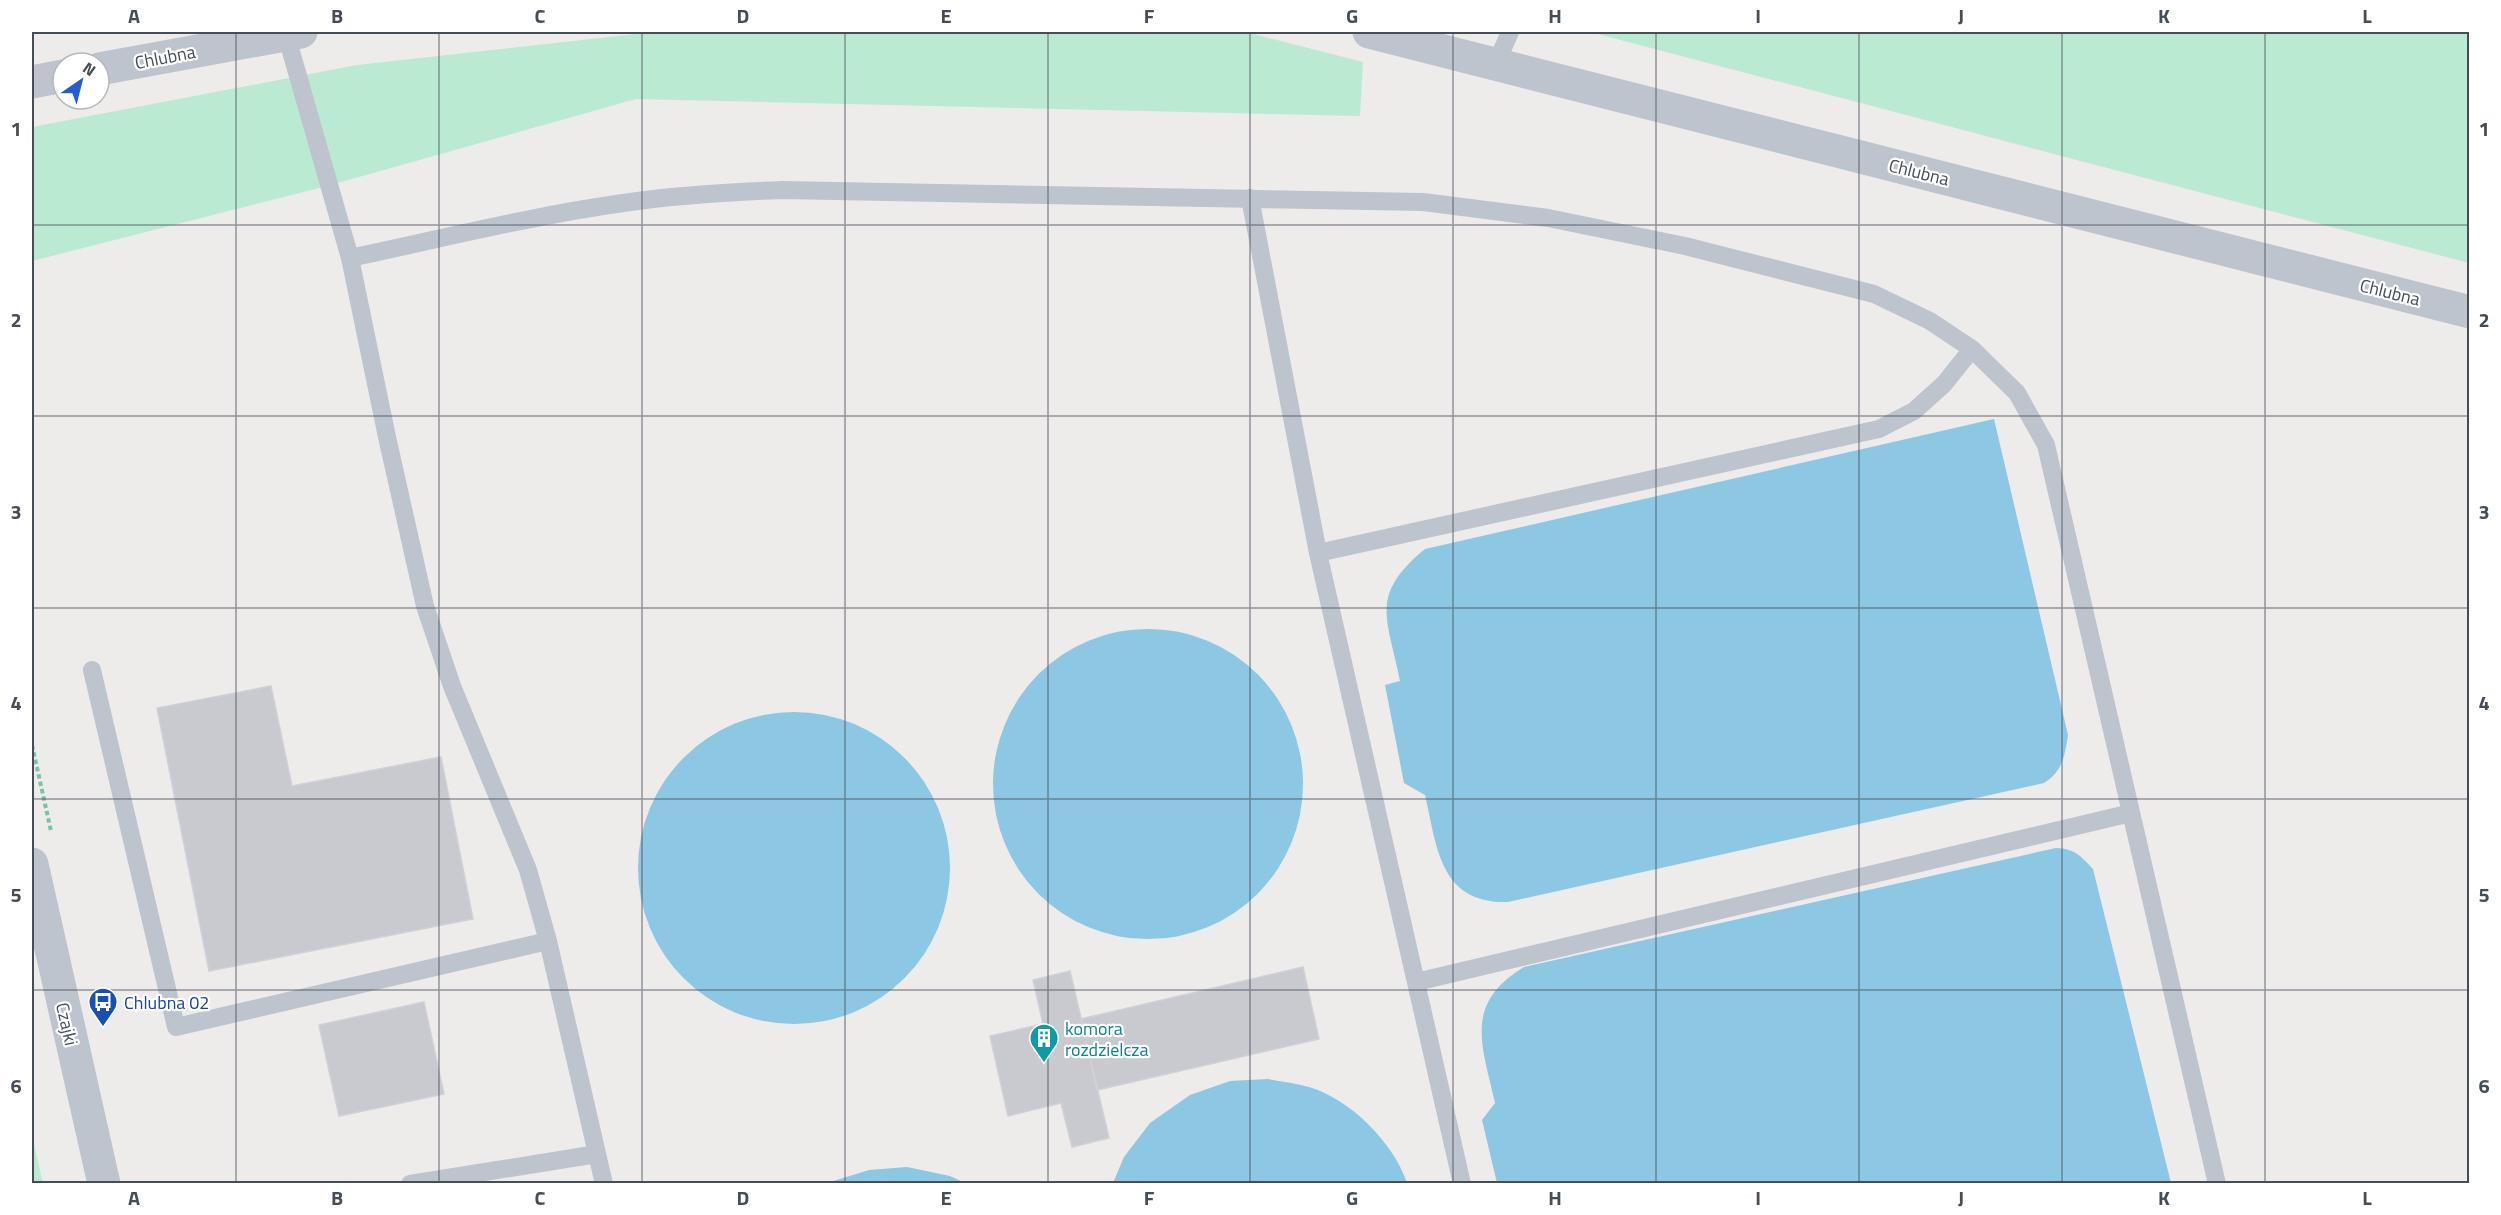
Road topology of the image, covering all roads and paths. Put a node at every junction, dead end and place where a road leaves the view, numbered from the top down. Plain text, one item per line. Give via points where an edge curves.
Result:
1 (1369, 32) edge
2 (1510, 32) edge
3 (294, 33) edge
4 (1496, 64) junction
5 (111, 67) edge
6 (51, 78) edge
7 (32, 82) edge
8 (1250, 198) junction
9 (350, 258) junction
10 (2469, 312) edge
11 (1972, 350) junction
12 (1318, 554) junction
13 (92, 670) dead end
14 (32, 745) edge
15 (2131, 813) junction
16 (52, 831) dead end
17 (32, 864) edge
18 (548, 940) junction
19 (1416, 982) junction
20 (597, 1154) junction
21 (104, 1184) edge
22 (410, 1184) edge
23 (604, 1184) edge
24 (1462, 1184) edge
25 (2217, 1184) edge

1 - 4 street, Chlubna
2 - 4 lane
3 - 5 street, Chlubna
3 - 9 lane
4 - 10 street, Chlubna
6 - 7 street
8 - 9 lane via 782,190 696,194 529,219
8 - 11 lane via 1423,202 1548,218 1685,246 1874,294 1930,321
8 - 12 lane
9 - 18 lane via 426,606 452,686 528,870
11 - 12 lane via 1944,384 1914,411 1879,429
11 - 15 lane via 2017,393 2046,445
12 - 19 lane
13 - 18 lane via 177,1027
14 - 16 path
15 - 19 lane
15 - 25 lane
17 - 21 street, Czajki
18 - 20 lane
19 - 24 lane
20 - 22 lane
20 - 23 lane

